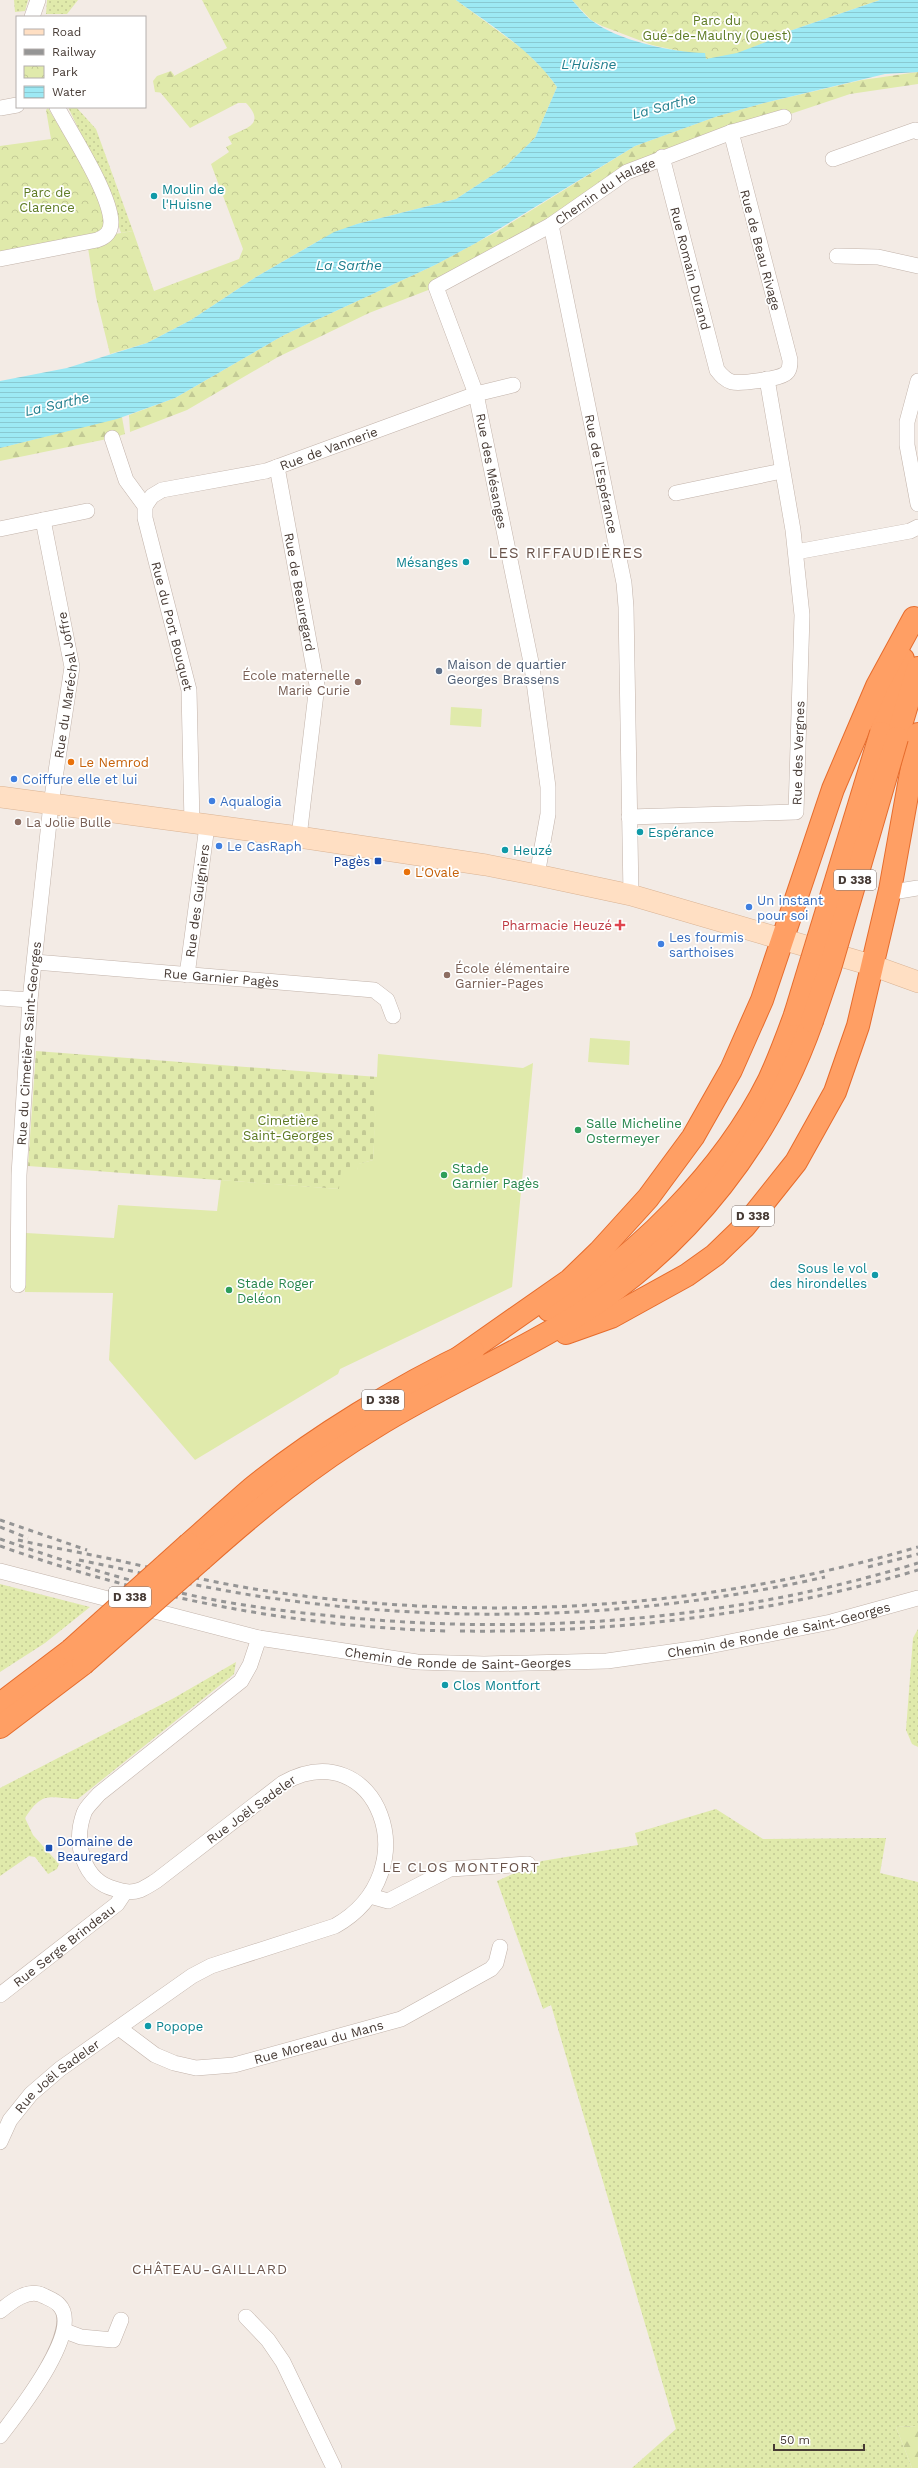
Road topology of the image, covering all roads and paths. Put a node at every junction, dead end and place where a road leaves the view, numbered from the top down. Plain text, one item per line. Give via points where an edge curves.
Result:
1 (38, 0) edge
2 (32, 16) edge
3 (16, 105) edge
4 (0, 108) edge
5 (58, 108) edge
6 (784, 118) dead end
7 (731, 132) junction
8 (918, 132) edge
9 (662, 157) junction
10 (833, 159) dead end
11 (550, 225) junction
12 (837, 256) dead end
13 (0, 259) edge
14 (918, 266) edge
15 (436, 287) joint
16 (767, 379) junction
17 (918, 381) edge
18 (513, 385) dead end
19 (476, 394) junction
20 (112, 438) dead end
21 (277, 467) junction
22 (782, 471) junction
23 (676, 493) dead end
24 (918, 504) edge
25 (145, 506) junction
26 (87, 511) dead end
27 (43, 520) junction
28 (918, 527) edge
29 (0, 529) edge
30 (796, 552) junction
31 (916, 613) edge
32 (918, 668) edge
33 (918, 734) edge
34 (889, 735) junction
35 (0, 797) edge
36 (51, 804) junction
37 (629, 817) junction
38 (199, 824) junction
39 (299, 837) junction
40 (537, 875) junction
41 (918, 888) edge
42 (890, 890) junction
43 (631, 895) junction
44 (781, 938) junction
45 (36, 962) junction
46 (871, 965) junction
47 (187, 975) junction
48 (918, 982) edge
49 (0, 998) edge
50 (30, 1000) junction
51 (393, 1016) dead end
52 (804, 1018) junction
53 (18, 1285) dead end
54 (512, 1352) junction
55 (460, 1357) junction
56 (196, 1551) junction
57 (0, 1571) edge
58 (918, 1598) edge
59 (259, 1638) junction
60 (77, 1657) junction
61 (0, 1704) edge
62 (0, 1727) edge
63 (528, 1864) dead end
64 (125, 1892) junction
65 (370, 1896) junction
66 (500, 1947) dead end
67 (0, 1995) edge
68 (119, 2028) junction
69 (0, 2142) edge
70 (0, 2310) edge
71 (246, 2317) dead end
72 (121, 2320) dead end
73 (65, 2331) junction
74 (0, 2436) edge
75 (334, 2468) edge

1 - 2 street
3 - 4 street
5 - 13 street via 108,206 111,222 106,236 88,242
6 - 7 street, Chemin du Halage
7 - 9 street, Chemin du Halage
7 - 16 street, Rue de Beau Rivage via 790,360 790,368 786,374
8 - 10 street via 915,130
9 - 11 street, Chemin du Halage via 627,172
9 - 16 street, Rue Romain Durand via 717,370 733,382
11 - 15 street, Chemin du Halage
11 - 37 street, Rue de l'Espérance via 624,583
12 - 14 street via 878,257
15 - 19 street, Rue des Mésanges
16 - 22 street, Rue des Vergnes
17 - 24 street via 907,422 907,446
18 - 19 street, Rue de Vannerie
19 - 21 street, Rue de Vannerie
19 - 40 street, Rue des Mésanges via 532,667 548,787 548,814
20 - 25 street via 126,480
21 - 25 street, Rue de Vannerie via 162,490 152,496
21 - 39 street, Rue de Beauregard via 317,685
22 - 23 street
22 - 30 street, Rue des Vergnes
25 - 38 street, Rue du Port Bouquet via 145,518 189,690
26 - 27 street
27 - 29 street
27 - 36 street, Rue du Maréchal Joffre via 72,667
28 - 30 street via 910,531
30 - 37 street, Rue des Vergnes via 802,615 796,812
31 - 34 highway, D 338
31 - 44 highway via 877,686 833,789
32 - 34 highway, D 338
33 - 42 highway, D 338
34 - 52 highway, D 338, bridge
35 - 36 main road
36 - 38 main road
36 - 45 street, Rue du Cimetière Saint-Georges
37 - 43 street, Rue de l'Espérance
38 - 39 main road
38 - 47 street, Rue des Guigniers
39 - 40 main road
40 - 43 main road
41 - 42 street via 899,892
42 - 46 highway
43 - 44 main road
44 - 46 main road
44 - 55 highway, D 338 via 762,1000 731,1070 692,1137 648,1198 570,1280
45 - 47 street, Rue Garnier Pagès
45 - 50 street, Rue du Cimetière Saint-Georges
46 - 48 main road
46 - 54 highway, D 338 via 858,1026 835,1092 796,1162 745,1226 715,1255 687,1275 611,1317
47 - 51 street, Rue Garnier Pagès via 374,990 387,1000
49 - 50 street
50 - 53 street, Rue du Cimetière Saint-Georges via 20,1175
52 - 54 highway, D 338 via 787,1083 743,1159 716,1193 662,1251 622,1284 583,1312
52 - 55 highway, D 338 via 751,1112 724,1150 648,1238 574,1296 511,1332
54 - 56 highway, D 338 via 406,1408 319,1462
55 - 56 highway, D 338 via 366,1410 308,1447 252,1489
56 - 60 highway, D 338, bridge
57 - 59 street, Chemin de Ronde de Saint-Georges
58 - 59 street, Chemin de Ronde de Saint-Georges via 832,1622 699,1648 608,1661 484,1664 417,1662
59 - 64 street, Rue Joël Sadeler via 250,1665 241,1681 99,1794 84,1812 80,1835 86,1866 94,1880 105,1887
60 - 61 highway, D 338
60 - 62 highway, D 338
63 - 65 street via 450,1869 388,1901
64 - 65 street, Rue Joël Sadeler via 140,1890 156,1881 283,1783 299,1774 318,1770 355,1782 373,1799 383,1818 387,1846 381,1872
64 - 67 street, Rue Serge Brindeau via 117,1904
65 - 68 street, Rue Joël Sadeler via 352,1915 335,1926 211,1966 192,1976
66 - 68 street, Rue Moreau du Mans via 496,1963 491,1969 401,2019 234,2064 196,2068 174,2063 155,2055
68 - 69 street, Rue Joël Sadeler via 60,2069 31,2094 10,2120
70 - 73 street via 25,2294 41,2294 60,2306
71 - 75 street via 268,2340 283,2362
72 - 73 street via 113,2340 80,2337
73 - 74 street via 54,2357 21,2409

